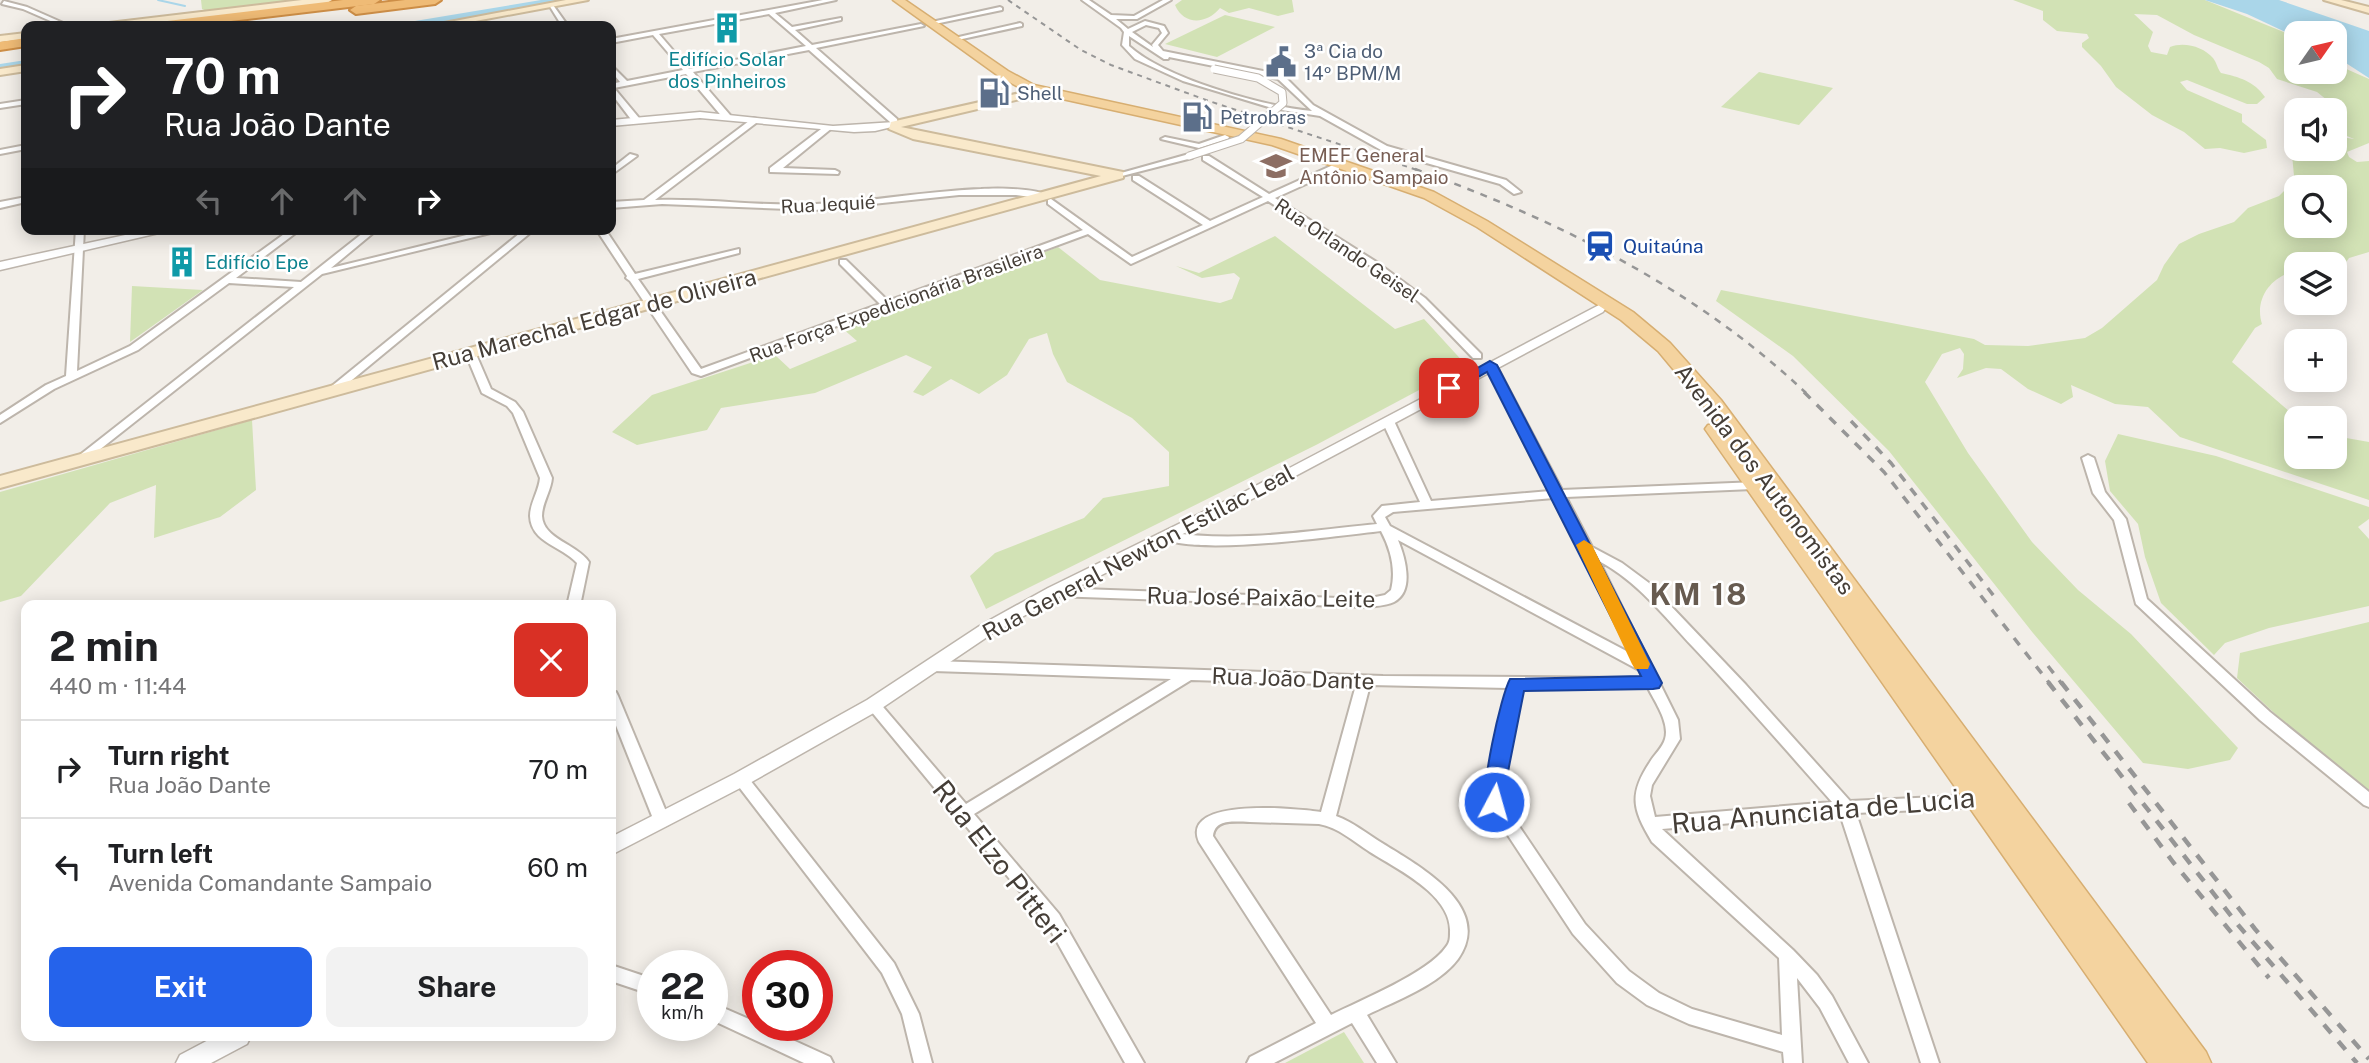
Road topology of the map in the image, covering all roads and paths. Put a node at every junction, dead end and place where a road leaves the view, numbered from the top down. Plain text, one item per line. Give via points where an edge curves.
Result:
1 (327, 0) edge
2 (374, 0) edge
3 (436, 0) edge
4 (583, 0) edge
5 (832, 0) edge
6 (884, 0) edge
7 (900, 0) edge
8 (1085, 0) edge
9 (1168, 0) edge
10 (2329, 0) edge
11 (15, 1) edge
12 (4, 2) edge
13 (551, 6) junction
14 (48, 9) dead end
15 (1000, 9) dead end
16 (2369, 10) edge
17 (57, 11) dead end
18 (771, 12) junction
19 (1146, 13) junction
20 (1108, 16) junction
21 (838, 19) dead end
22 (57, 21) edge
23 (63, 21) edge
24 (151, 21) edge
25 (200, 21) edge
26 (265, 21) edge
27 (462, 21) edge
28 (562, 21) edge
29 (925, 24) junction
30 (1156, 24) junction
31 (1020, 25) dead end
32 (792, 29) junction
33 (1131, 32) junction
34 (655, 33) junction
35 (21, 37) edge
36 (0, 39) edge
37 (953, 39) junction
38 (616, 40) edge
39 (1156, 40) junction
40 (21, 43) edge
41 (1142, 43) junction
42 (0, 46) edge
43 (812, 46) junction
44 (1127, 48) junction
45 (21, 52) edge
46 (0, 54) edge
47 (1161, 55) junction
48 (21, 69) edge
49 (688, 70) junction
50 (0, 72) edge
51 (616, 73) edge
52 (625, 83) junction
53 (616, 86) edge
54 (1034, 93) junction
55 (616, 94) edge
56 (21, 103) edge
57 (0, 106) edge
58 (1323, 114) junction
59 (727, 117) junction
60 (636, 120) junction
61 (756, 120) junction
62 (616, 122) edge
63 (895, 125) junction
64 (828, 128) junction
65 (1224, 137) junction
66 (1165, 139) dead end
67 (21, 148) edge
68 (0, 152) edge
69 (633, 156) dead end
70 (1189, 156) joint
71 (1206, 158) dead end
72 (1336, 167) junction
73 (616, 169) edge
74 (835, 172) dead end
75 (1118, 175) junction
76 (1136, 178) dead end
77 (1517, 192) dead end
78 (1269, 196) junction
79 (1048, 199) junction
80 (21, 201) edge
81 (645, 203) junction
82 (0, 205) edge
83 (616, 205) edge
84 (1210, 225) junction
85 (1090, 230) junction
86 (79, 235) edge
87 (143, 235) edge
88 (289, 235) edge
89 (366, 235) edge
90 (470, 235) edge
91 (524, 235) edge
92 (604, 235) edge
93 (79, 249) junction
94 (736, 251) dead end
95 (843, 262) dead end
96 (0, 266) edge
97 (320, 272) junction
98 (631, 278) junction
99 (229, 280) junction
100 (305, 285) junction
101 (649, 304) junction
102 (888, 306) junction
103 (1599, 309) junction
104 (470, 352) junction
105 (1484, 360) junction
106 (71, 377) junction
107 (331, 392) junction
108 (0, 420) edge
109 (1388, 421) junction
110 (101, 450) junction
111 (2088, 458) dead end
112 (0, 482) edge
113 (1753, 485) junction
114 (1557, 494) junction
115 (1782, 498) junction
116 (1427, 505) junction
117 (1385, 527) junction
118 (1167, 536) junction
119 (1587, 550) junction
120 (1054, 592) junction
121 (574, 600) edge
122 (933, 666) junction
123 (1642, 666) junction
124 (1189, 675) junction
125 (1364, 681) junction
126 (1653, 683) junction
127 (1516, 684) junction
128 (873, 705) junction
129 (616, 708) edge
130 (741, 779) junction
131 (1987, 797) junction
132 (2369, 801) edge
133 (1846, 807) junction
134 (964, 813) junction
135 (1327, 819) junction
136 (662, 821) junction
137 (1650, 824) junction
138 (616, 844) edge
139 (1787, 955) junction
140 (616, 974) edge
141 (637, 981) edge
142 (1355, 1013) junction
143 (728, 1018) edge
144 (1328, 1026) junction
145 (230, 1041) edge
146 (1793, 1055) edge
147 (188, 1063) edge
148 (824, 1063) edge
149 (923, 1063) edge
150 (1135, 1063) edge
151 (1256, 1063) edge
152 (1387, 1063) edge
153 (1859, 1063) edge
154 (1930, 1063) edge
155 (2166, 1063) edge
156 (2195, 1063) edge

1 - 24 main road
2 - 25 highway
3 - 26 highway
4 - 13 main road
5 - 18 street
6 - 29 main road, Avenida dos Autonomistas
7 - 29 main road, Avenida dos Autonomistas
8 - 20 street
9 - 19 street
10 - 16 main road
11 - 12 street
11 - 14 street
12 - 22 street
13 - 27 main road
13 - 28 street
15 - 29 street
17 - 23 street
18 - 32 street
18 - 34 street
19 - 20 street via 1129,19
19 - 30 street
20 - 33 street
21 - 32 street
29 - 37 main road, Avenida dos Autonomistas
29 - 43 street
29 - 54 main road, Avenida dos Autonomistas via 1003,84
30 - 33 street via 1143,23
30 - 39 street via 1165,32
31 - 37 street
32 - 43 street
33 - 39 street
33 - 41 street
33 - 44 street
34 - 38 street
34 - 49 street
35 - 36 main road
37 - 54 main road, Avenida dos Autonomistas
39 - 41 street
39 - 47 street
40 - 42 highway
41 - 44 street
41 - 47 street
43 - 49 street
43 - 63 street
44 - 58 street via 1148,65 1171,75 1287,110
45 - 46 highway
47 - 58 street via 1280,76
47 - 70 street, bridge via 1254,76 1282,93 1283,103 1244,138
48 - 50 main road
49 - 52 street
49 - 59 street
51 - 52 street
52 - 53 street
54 - 63 main road
54 - 65 main road, Avenida dos Autonomistas
54 - 115 main road, Avenida dos Autonomistas via 1284,144 1409,186 1469,216 1597,295 1664,347 1714,404
55 - 60 street
56 - 57 street
58 - 77 street via 1384,148 1503,182
59 - 60 street
59 - 61 street
60 - 62 street
61 - 64 street
61 - 81 street
63 - 64 street via 867,130
63 - 75 main road via 913,135
64 - 74 street via 771,170
65 - 66 street via 1201,146
65 - 72 main road, Avenida dos Autonomistas
67 - 68 street
69 - 73 street
70 - 75 street, Rua Marechal Edgar de Oliveira
71 - 78 street, Rua Orlando Geisel
72 - 78 street
72 - 103 main road, Avenida dos Autonomistas via 1445,212
75 - 79 main road, Rua Marechal Edgar de Oliveira
76 - 84 street
78 - 84 street
78 - 105 street, Rua Orlando Geisel via 1422,300
79 - 81 street, Rua Jequié via 1013,190 975,190 814,207
79 - 85 street
79 - 101 main road, Rua Marechal Edgar de Oliveira
80 - 82 street
81 - 83 street, Rua Jequié
84 - 85 street via 1131,261
85 - 102 street, Rua Força Expedicionária Brasileira
86 - 93 street
87 - 93 street
88 - 99 street
89 - 97 street
90 - 97 street
91 - 107 street
92 - 98 street
93 - 96 street
93 - 106 street
94 - 98 street
95 - 102 street
97 - 100 street
98 - 101 street
99 - 100 street
99 - 106 street via 134,348
100 - 110 street
101 - 102 street, Rua Força Expedicionária Brasileira via 701,373
101 - 104 main road, Rua Marechal Edgar de Oliveira
103 - 105 street, Rua General Newton Estilac Leal
103 - 113 main road, Avenida dos Autonomistas via 1663,363
104 - 107 main road, Rua Marechal Edgar de Oliveira
104 - 121 street via 488,394 518,412 546,478 537,510 538,526 583,562
105 - 109 street, Rua General Newton Estilac Leal
105 - 114 street
106 - 108 street
107 - 110 main road, Rua Marechal Edgar de Oliveira
109 - 116 street
109 - 118 street, Rua General Newton Estilac Leal
110 - 112 main road, Rua Marechal Edgar de Oliveira via 79,461
111 - 132 street via 2099,493 2120,519 2141,601 2265,716
113 - 114 street
113 - 115 main road
113 - 131 main road, Avenida dos Autonomistas
114 - 116 street
114 - 119 street
115 - 131 main road, Avenida dos Autonomistas
116 - 117 street via 1386,509 1378,516
117 - 118 street via 1225,541
117 - 120 street, Rua José Paixão Leite via 1394,544 1400,583 1397,592 1381,601
117 - 123 street
118 - 120 street, Rua General Newton Estilac Leal
119 - 123 street
119 - 133 street via 1644,586
120 - 122 street, Rua General Newton Estilac Leal
122 - 124 street, Rua João Dante
122 - 128 street, Rua General Newton Estilac Leal
123 - 126 street
124 - 125 street, Rua João Dante
124 - 134 street
125 - 127 street, Rua João Dante
125 - 135 street
126 - 127 street, Rua João Dante
126 - 137 street via 1674,732 1640,793
127 - 146 street via 1494,802 1579,929 1623,977 1653,999
128 - 130 street, Rua General Newton Estilac Leal
128 - 134 street, Rua Elzo Pitteri
129 - 136 street
130 - 136 street, Rua General Newton Estilac Leal
130 - 149 street via 888,968 905,996
131 - 133 street, Rua Anunciata de Lucia
131 - 155 main road, Avenida dos Autonomistas
131 - 156 main road, Avenida dos Autonomistas
133 - 137 street, Rua Anunciata de Lucia
133 - 154 street
134 - 150 street, Rua Elzo Pitteri via 1052,919
135 - 142 street via 1425,879 1452,908 1457,925 1458,941 1451,956 1430,974
135 - 144 street via 1222,816 1205,827 1205,837
136 - 138 street, Rua General Newton Estilac Leal
137 - 139 street via 1677,855
139 - 146 street
139 - 153 street via 1820,992
140 - 141 street
142 - 144 street
142 - 152 street
143 - 148 street
144 - 151 street
145 - 147 street

